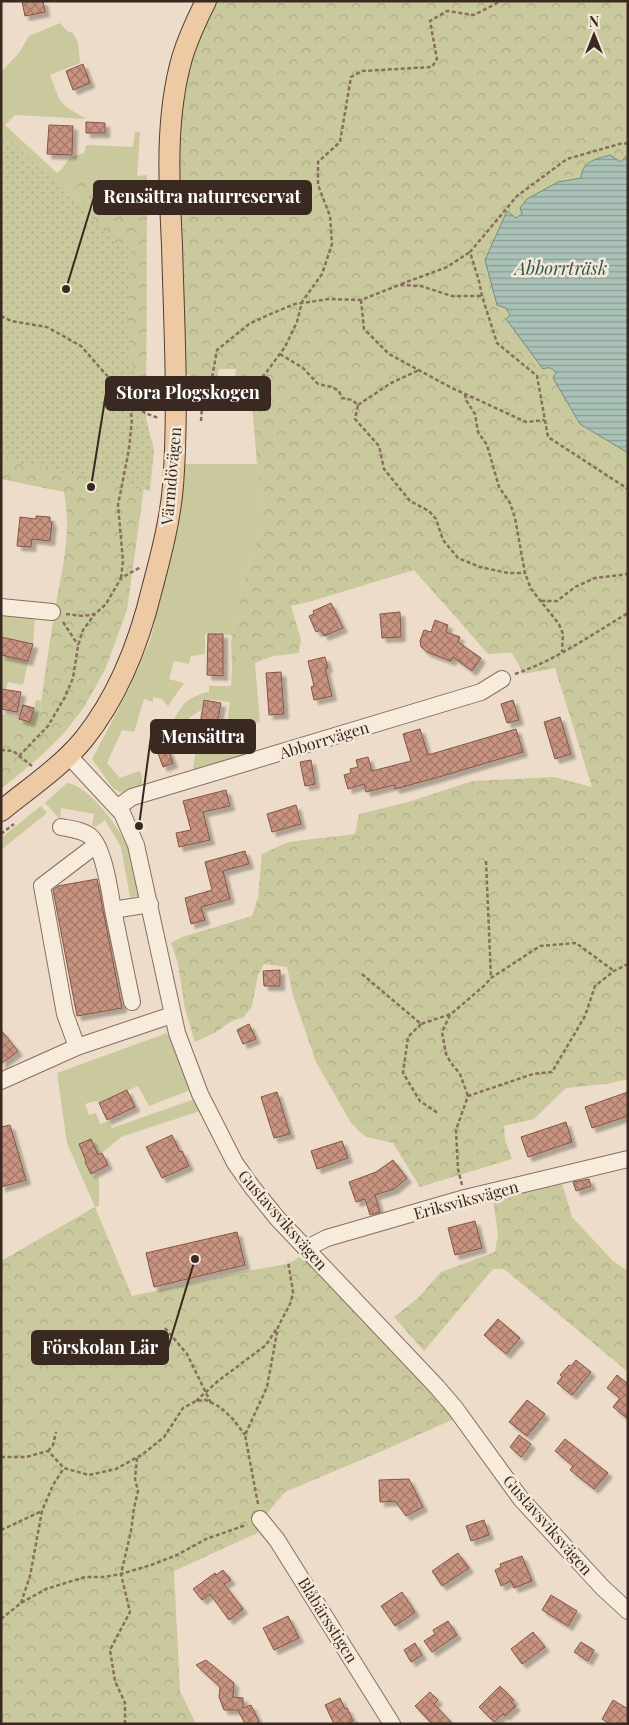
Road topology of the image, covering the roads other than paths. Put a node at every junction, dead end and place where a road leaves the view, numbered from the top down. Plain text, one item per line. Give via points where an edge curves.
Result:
1 (206, 1) edge
2 (1, 607) edge
3 (55, 612) road end
4 (502, 679) road end
5 (69, 756) junction
6 (117, 808) junction
7 (1, 811) edge
8 (60, 827) dead end
9 (96, 845) junction
10 (150, 904) junction
11 (113, 910) junction
12 (132, 1002) dead end
13 (172, 1015) junction
14 (77, 1047) junction
15 (1, 1081) edge
16 (628, 1158) edge
17 (307, 1248) junction
18 (260, 1519) road end
19 (628, 1611) edge
20 (392, 1724) edge

1 - 5 main road, Värmdövägen via 182,57 170,136 176,421 165,538 144,623 125,674 95,724
2 - 3 street
4 - 6 street, Abborrvägen via 481,692 140,794
5 - 6 street, Gustavsviksvägen
5 - 7 main road, Värmdövägen
6 - 10 street, Gustavsviksvägen via 136,844
8 - 9 street via 80,831 92,837
9 - 11 street via 104,861
9 - 14 street via 42,886 65,1014
10 - 11 street
10 - 13 street, Gustavsviksvägen
11 - 12 street
13 - 14 street
13 - 17 street, Gustavsviksvägen via 200,1094 235,1163 272,1211
14 - 15 street
16 - 17 street, Eriksviksvägen via 465,1198 327,1238
17 - 19 street, Gustavsviksvägen via 437,1387 521,1499
18 - 20 street, Blåbärsstigen via 277,1540

